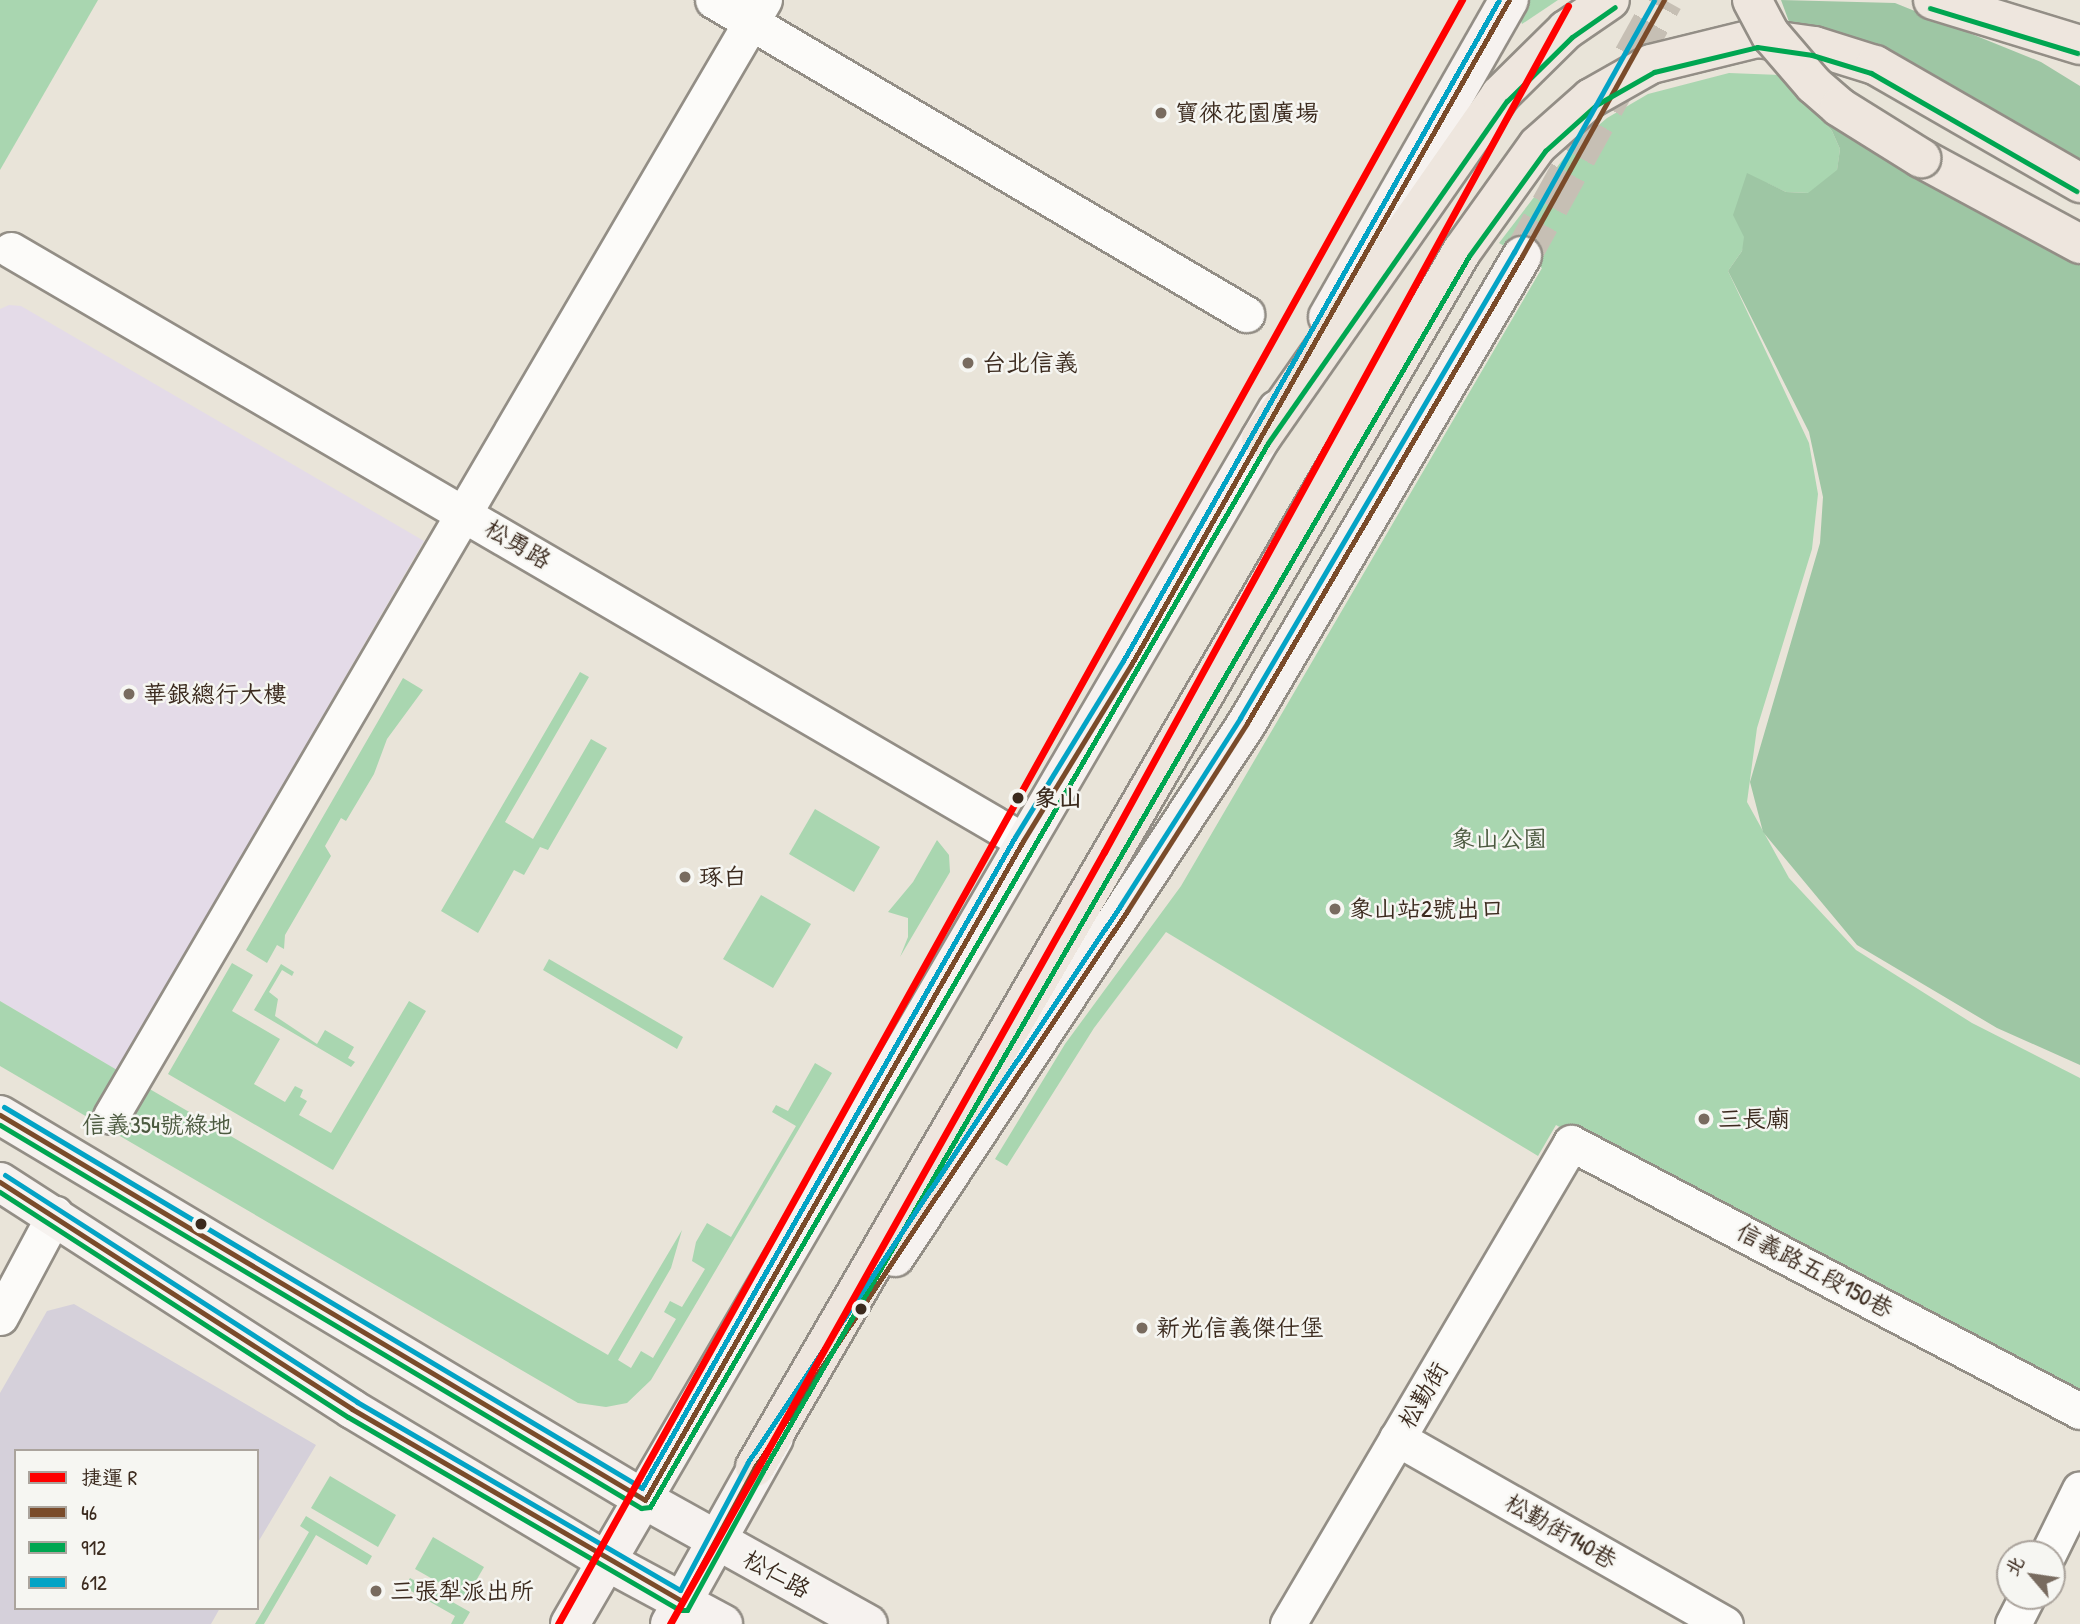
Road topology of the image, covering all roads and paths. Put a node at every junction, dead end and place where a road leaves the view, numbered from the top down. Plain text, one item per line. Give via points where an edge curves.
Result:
1 (713, 0) edge
2 (1509, 0) edge
3 (1610, 0) edge
4 (1752, 0) edge
5 (1933, 0) edge
6 (2018, 0) edge
7 (757, 11) edge
8 (2080, 30) edge
9 (2080, 45) edge
10 (2080, 183) edge
11 (2080, 244) edge
12 (10, 250) dead end
13 (1522, 256) tunnel mouth
14 (1246, 314) dead end
15 (1261, 438) junction
16 (466, 513) junction
17 (1023, 841) junction
18 (0, 1115) edge
19 (111, 1116) dead end
20 (1559, 1166) joint
21 (0, 1182) edge
22 (55, 1214) junction
23 (0, 1317) edge
24 (2080, 1410) edge
25 (1397, 1438) junction
26 (755, 1467) junction
27 (2080, 1489) edge
28 (645, 1500) junction
29 (2055, 1540) edge
30 (719, 1542) junction
31 (606, 1561) junction
32 (676, 1613) edge
33 (570, 1624) edge
34 (723, 1624) edge
35 (868, 1624) edge
36 (1288, 1624) edge
37 (1725, 1624) edge

1 - 7 street
2 - 15 main road
3 - 15 highway via 1566,30 1500,95
4 - 11 highway, bridge via 1771,35 1839,107 1921,158
5 - 9 highway
6 - 8 highway
7 - 14 street
7 - 16 street
10 - 26 highway via 1875,65 1814,46 1757,38 1651,64 1591,98 1538,145 1462,251
12 - 16 street, 松勇路
13 - 26 main road via 1247,723 1127,911
15 - 17 main road
16 - 17 street, 松勇路
16 - 19 street
17 - 28 main road
18 - 28 main road, 松仁路
20 - 24 street, 信義路五段150巷 via 1571,1143
20 - 25 street, 松勤街
21 - 22 main road
22 - 23 street
22 - 31 main road via 352,1409
25 - 36 street, 松勤街
25 - 37 street, 松勤街140巷
26 - 30 main road
27 - 29 street
28 - 30 main road, 松仁路
28 - 31 main road
30 - 32 main road
30 - 35 main road, 松仁路
31 - 32 main road
31 - 33 main road
32 - 34 main road

